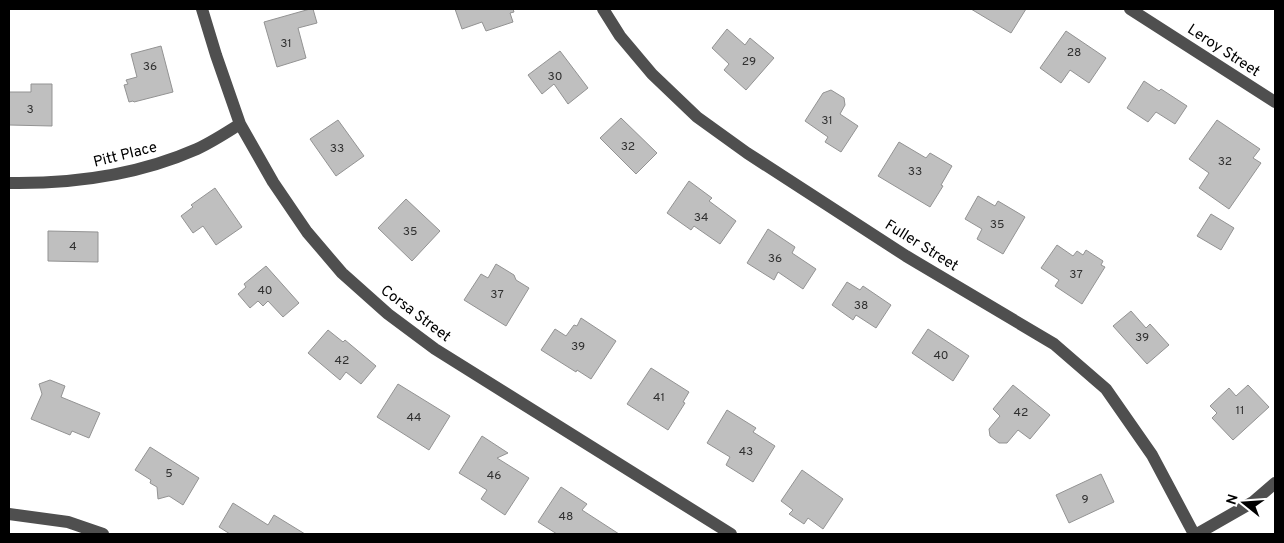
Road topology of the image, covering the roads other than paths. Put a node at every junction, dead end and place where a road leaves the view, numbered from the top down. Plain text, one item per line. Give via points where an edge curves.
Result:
1 (202, 9) edge
2 (602, 9) edge
3 (1130, 9) edge
4 (1275, 102) edge
5 (240, 124) junction
6 (9, 183) edge
7 (1275, 483) edge
8 (9, 514) edge
9 (103, 534) edge
10 (731, 534) edge
11 (1194, 534) edge
12 (1198, 534) edge

1 - 5 street, Corsa Street
2 - 11 street, Fuller Street via 652,74 697,117 906,256 1054,344 1106,389 1152,455
3 - 4 street, Leroy Street
5 - 6 street, Pitt Place via 198,148 146,168 89,179
5 - 10 street, Corsa Street via 273,182 307,232 342,273 388,314 435,349
7 - 12 street via 1253,502
8 - 9 street via 68,522

